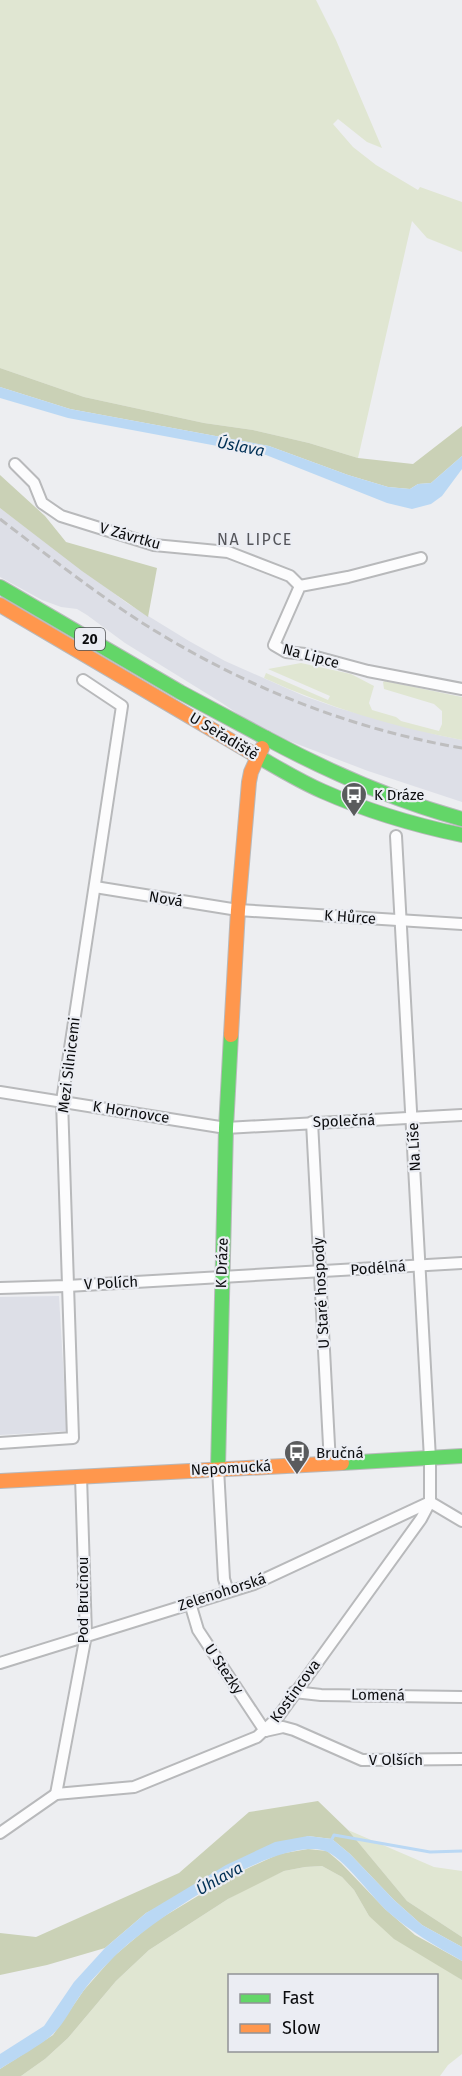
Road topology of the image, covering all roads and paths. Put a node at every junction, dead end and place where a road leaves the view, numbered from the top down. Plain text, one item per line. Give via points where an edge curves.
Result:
1 (15, 464) dead end
2 (421, 558) dead end
3 (300, 586) junction
4 (0, 587) edge
5 (0, 605) edge
6 (83, 680) dead end
7 (462, 689) edge
8 (266, 738) junction
9 (257, 756) junction
10 (462, 819) edge
11 (396, 836) dead end
12 (462, 836) edge
13 (95, 887) junction
14 (238, 910) junction
15 (402, 920) junction
16 (462, 924) edge
17 (0, 1092) edge
18 (62, 1101) junction
19 (462, 1115) edge
20 (412, 1118) junction
21 (312, 1122) junction
22 (226, 1128) junction
23 (462, 1263) edge
24 (419, 1265) junction
25 (320, 1272) junction
26 (221, 1277) junction
27 (68, 1286) junction
28 (0, 1288) edge
29 (0, 1443) edge
30 (462, 1456) edge
31 (430, 1459) junction
32 (330, 1464) junction
33 (218, 1468) junction
34 (81, 1476) junction
35 (0, 1481) edge
36 (430, 1502) junction
37 (462, 1521) edge
38 (228, 1591) junction
39 (190, 1603) junction
40 (86, 1635) junction
41 (0, 1663) edge
42 (294, 1692) junction
43 (462, 1696) edge
44 (265, 1731) junction
45 (462, 1759) edge
46 (56, 1794) junction
47 (0, 1833) edge

1 - 3 street, V Závrtku via 34,483 42,503 61,516 154,545 228,552 290,576
2 - 3 street
3 - 7 street, Na Lipce via 280,627 274,645 277,648
4 - 8 main road, U Seřadiště / 20
5 - 9 main road, U Seřadiště / 20
6 - 13 street, Mezi Silnicemi via 122,706
8 - 9 main road, K Dráze
8 - 10 main road, U Seřadiště / 20 via 380,794
9 - 12 main road, U Seřadiště / 20 via 321,791 370,810
9 - 14 main road, K Dráze via 249,782
11 - 15 street, Na Líše
13 - 14 street, Nová
13 - 18 street, Mezi Silnicemi
14 - 15 street, K Hůrce
14 - 22 main road, K Dráze
15 - 16 street, K Hůrce
15 - 20 street, Na Líše
17 - 18 street, K Hornovce
18 - 22 street, K Hornovce
18 - 27 street, Mezi Silnicemi
19 - 20 street, Společná
20 - 21 street, Společná
20 - 24 street, Na Líše
21 - 22 street, Společná
21 - 25 street, U Staré hospody
22 - 26 main road, K Dráze
23 - 24 street, Podélná
24 - 25 street, Podélná
24 - 31 street, Na Líše
25 - 26 street, Podélná
25 - 32 street, U Staré hospody
26 - 27 street, V Polích
26 - 33 main road, K Dráze
27 - 28 street, V Polích
27 - 29 street, Mezi Silnicemi via 73,1438
30 - 31 main road, Nepomucká
31 - 32 main road, Nepomucká
31 - 36 street
32 - 33 main road, Nepomucká
33 - 34 main road, Nepomucká
33 - 38 street via 224,1579
34 - 35 main road, Nepomucká
34 - 40 street, Pod Bručnou
36 - 37 street
36 - 38 street, Zelenohorská via 254,1584
36 - 42 street, Kostincova
38 - 39 street, Zelenohorská
39 - 40 street, Zelenohorská
39 - 44 street, U Stezky via 198,1630
40 - 41 street, Zelenohorská
40 - 46 street, Pod Bručnou
42 - 43 street, Lomená
42 - 44 street, Kostincova
44 - 45 street, V Olších via 294,1730 362,1760
44 - 46 street, Kostincova via 134,1787
46 - 47 street, Kostincova

